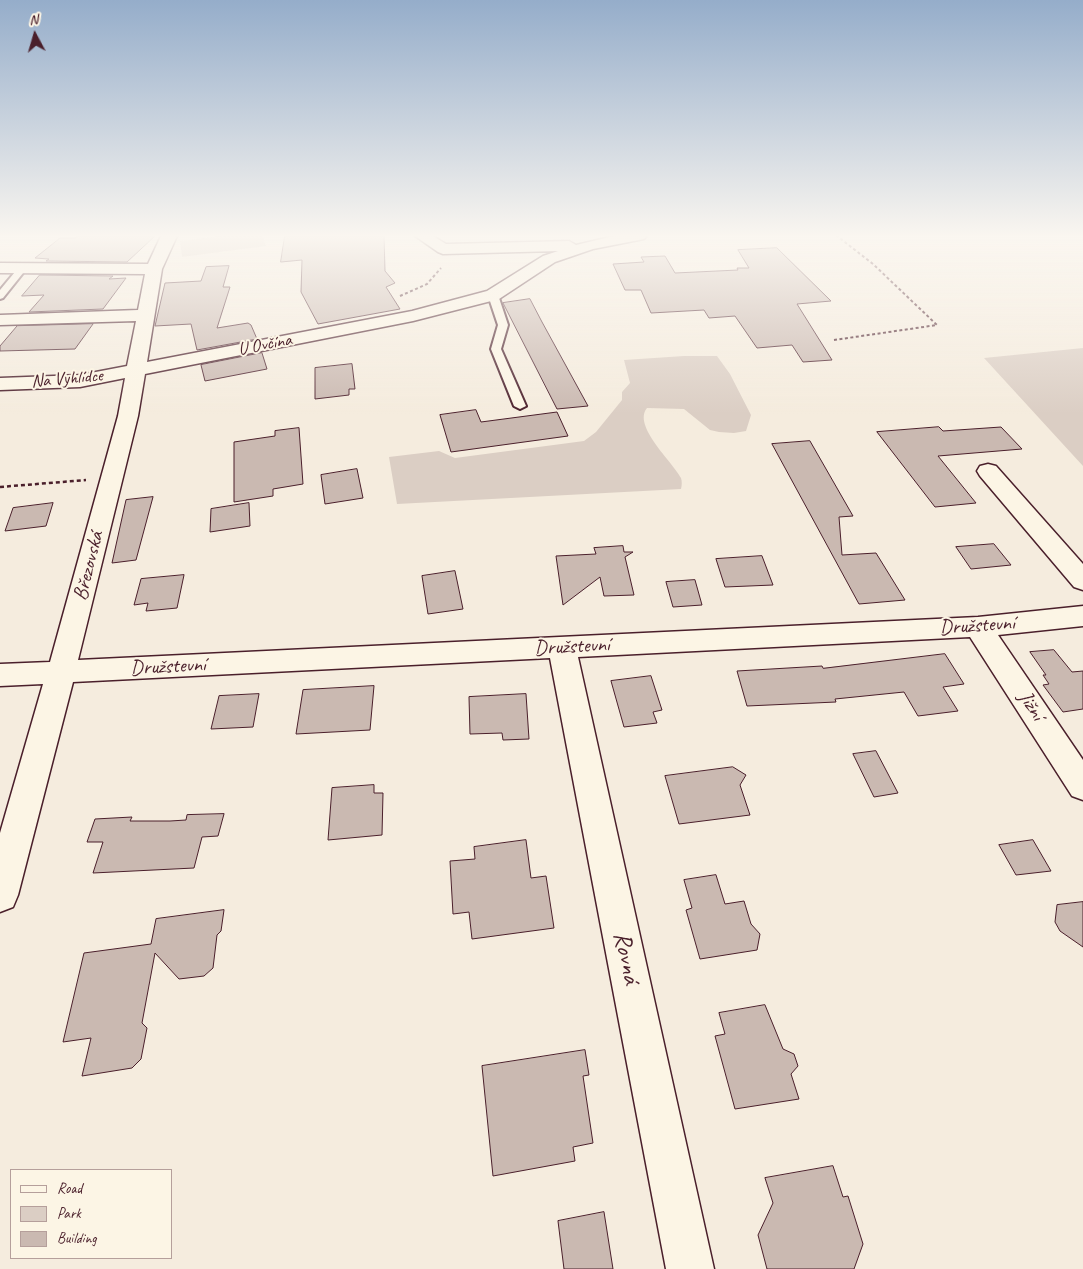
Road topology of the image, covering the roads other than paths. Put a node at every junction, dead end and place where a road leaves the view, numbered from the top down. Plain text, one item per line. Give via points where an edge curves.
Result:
1 (149, 295) edge
2 (493, 295) joint
3 (146, 315) junction
4 (0, 320) edge
5 (134, 371) junction
6 (0, 384) edge
7 (520, 406) dead end
8 (988, 471) dead end
9 (1083, 581) edge
10 (1083, 616) edge
11 (978, 627) junction
12 (562, 648) junction
13 (61, 672) junction
14 (0, 675) edge
15 (1083, 786) edge
16 (0, 895) edge
17 (690, 1269) edge

1 - 3 street, Březovská
2 - 5 street, U Ovčína via 413,316
2 - 7 lane via 503,325 496,349
3 - 4 street
3 - 5 street, Březovská
5 - 6 street, Na Vyhlídce via 80,380
5 - 13 street, Březovská via 128,416
8 - 9 street
10 - 11 street, Družstevní
11 - 12 street, Družstevní
11 - 15 street, Jižní
12 - 13 street, Družstevní
12 - 17 street, Rovná
13 - 14 street, Družstevní
13 - 16 street, Březovská

